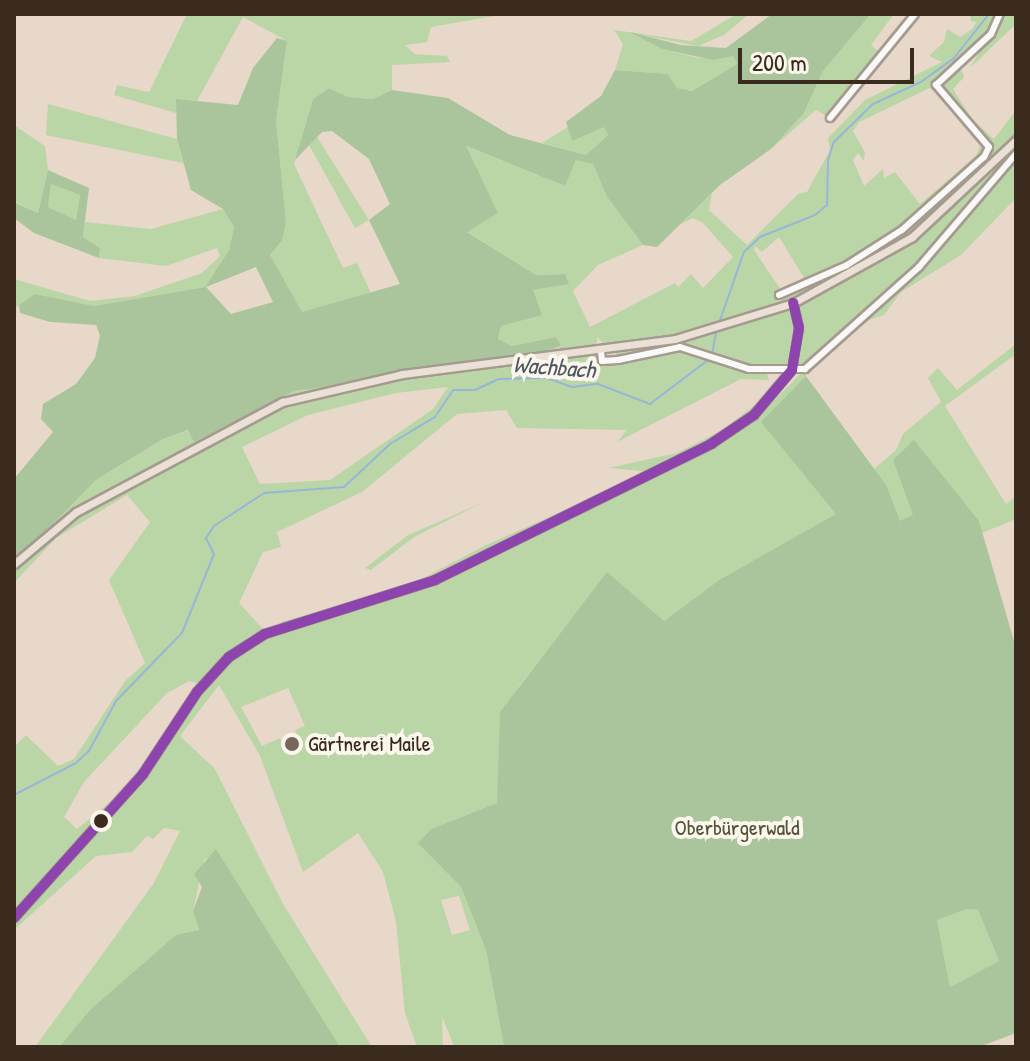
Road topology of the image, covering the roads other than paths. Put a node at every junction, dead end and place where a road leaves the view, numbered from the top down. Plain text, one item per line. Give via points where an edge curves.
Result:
1 (915, 14) edge
2 (1000, 14) edge
3 (830, 118) dead end
4 (1016, 140) edge
5 (1016, 154) edge
6 (779, 295) dead end
7 (793, 303) junction
8 (601, 351) junction
9 (792, 370) junction
10 (14, 564) edge
11 (14, 918) edge

1 - 3 street
2 - 6 street via 991,34 936,85 989,147 984,157 902,230 847,265
4 - 7 main road via 912,237
5 - 9 street via 919,267 818,360
7 - 8 main road via 711,331
7 - 9 street via 799,328
8 - 9 street via 602,361 680,347 727,363
8 - 10 main road via 402,374 282,402 76,512
9 - 11 street via 737,428 651,477 435,580 273,631 236,651 205,681 143,774

